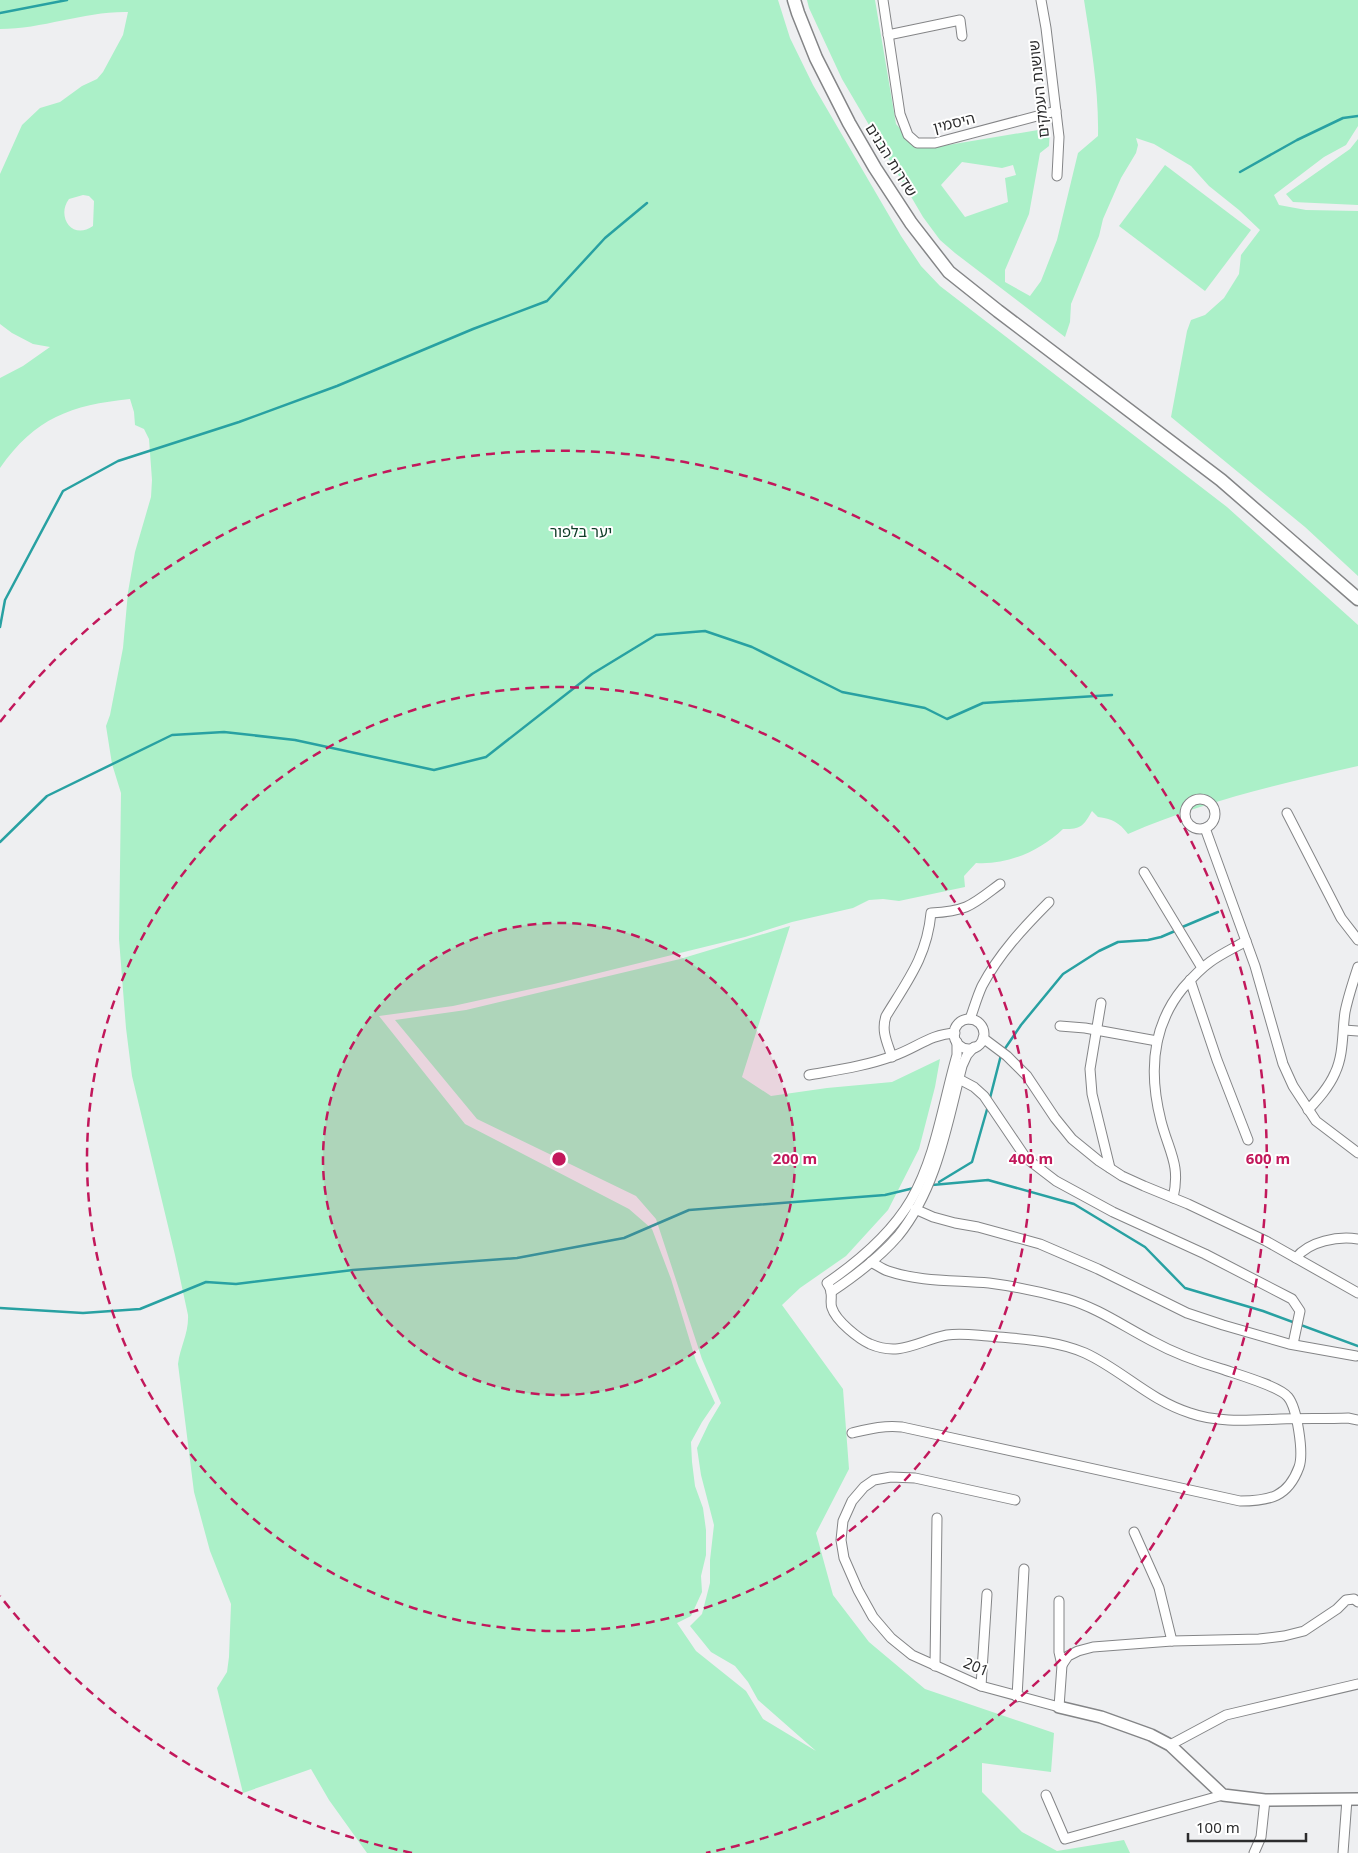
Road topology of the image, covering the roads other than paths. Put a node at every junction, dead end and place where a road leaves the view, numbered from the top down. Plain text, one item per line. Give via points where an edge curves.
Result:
1 (794, 0) edge
2 (882, 0) edge
3 (1041, 0) edge
4 (888, 35) junction
5 (962, 36) dead end
6 (1056, 111) junction
7 (1057, 176) dead end
8 (1358, 599) edge
9 (1287, 813) dead end
10 (1205, 828) dead end
11 (1144, 872) dead end
12 (1000, 884) dead end
13 (1049, 902) dead end
14 (1358, 940) edge
15 (1246, 941) junction
16 (1358, 967) edge
17 (1202, 968) junction
18 (1190, 980) junction
19 (1101, 1003) dead end
20 (970, 1019) junction
21 (1060, 1026) dead end
22 (1096, 1030) junction
23 (1344, 1030) junction
24 (1358, 1031) edge
25 (956, 1038) junction
26 (983, 1038) junction
27 (1157, 1041) junction
28 (974, 1048) junction
29 (892, 1057) junction
30 (809, 1075) dead end
31 (959, 1079) junction
32 (1308, 1110) junction
33 (1248, 1140) dead end
34 (1358, 1153) edge
35 (931, 1164) junction
36 (1110, 1168) junction
37 (1173, 1198) junction
38 (916, 1200) junction
39 (915, 1209) junction
40 (1358, 1239) edge
41 (1296, 1258) junction
42 (871, 1262) junction
43 (831, 1292) junction
44 (1358, 1293) edge
45 (1293, 1344) junction
46 (1356, 1356) dead end
47 (1295, 1418) junction
48 (1358, 1420) edge
49 (852, 1433) dead end
50 (1015, 1500) dead end
51 (937, 1518) dead end
52 (1134, 1532) dead end
53 (1024, 1568) dead end
54 (987, 1594) dead end
55 (1059, 1601) dead end
56 (1358, 1602) edge
57 (1172, 1641) junction
58 (1062, 1665) junction
59 (935, 1666) junction
60 (1358, 1684) edge
61 (981, 1686) junction
62 (1017, 1697) junction
63 (1059, 1706) junction
64 (1170, 1745) junction
65 (1046, 1795) dead end
66 (1223, 1795) junction
67 (1353, 1799) edge
68 (1265, 1800) junction
69 (1254, 1853) edge
70 (1343, 1853) edge

1 - 8 main road, שדרות הבנים via 816,58 849,122 911,223 949,272 1221,480
2 - 4 street, היסמין
3 - 6 street, שושנת העמקים
4 - 5 street via 960,20
4 - 6 street, היסמין via 900,114 908,134 917,143 935,143
6 - 7 street, שושנת העמקים via 1059,137
9 - 14 street via 1341,918
10 - 15 street
11 - 17 street
12 - 29 street via 963,910 931,913 923,953 883,1024
13 - 20 street via 1001,955 981,988
15 - 17 street
15 - 32 street via 1283,1064
16 - 23 street via 1349,992
17 - 18 street
18 - 27 street via 1162,1021
18 - 33 street
19 - 22 street
20 - 25 street via 955,1029
20 - 26 street via 982,1026
21 - 22 street
22 - 27 street
22 - 36 street via 1090,1069 1092,1094
23 - 24 street
23 - 32 street via 1336,1072
25 - 28 street via 966,1048
25 - 29 street via 937,1035
25 - 35 street via 957,1055
26 - 28 street
26 - 36 street via 1027,1076 1072,1139
27 - 37 street via 1154,1082 1161,1122 1177,1176
28 - 31 street via 967,1055
29 - 30 street
31 - 35 street
31 - 45 street via 984,1096 1026,1158 1056,1180 1113,1212 1292,1299 1300,1311
32 - 34 street via 1316,1121
35 - 38 street
36 - 37 street
37 - 41 street
38 - 39 street
38 - 43 street via 881,1238 827,1283
39 - 42 street via 898,1235
39 - 45 street via 933,1217 1040,1244 1188,1312
40 - 41 street via 1327,1240 1306,1248
41 - 44 street
42 - 43 street
42 - 47 street via 888,1271 914,1277 992,1283 1096,1309 1151,1341 1288,1396
43 - 47 street via 832,1309 845,1326 856,1336 881,1347 903,1349 936,1338 963,1334 1034,1341 1086,1353 1168,1405 1192,1414 1227,1419
45 - 46 street
47 - 48 street
47 - 49 street via 1301,1446 1295,1477 1288,1488 1275,1498 1257,1501 1240,1501 902,1427 889,1425
50 - 59 street, 201 via 915,1478 891,1477 874,1480 852,1501 843,1521 840,1540 858,1590 873,1617 891,1638 912,1655
51 - 59 street
52 - 57 street via 1158,1588
53 - 62 street
54 - 61 street
55 - 58 street
56 - 57 street via 1346,1600 1304,1631 1284,1636
57 - 58 street via 1093,1647 1068,1656
58 - 63 street
59 - 61 street, 201
60 - 64 street via 1226,1715
61 - 62 street, 201
62 - 63 street, 201
63 - 64 street, 201 via 1101,1717
64 - 66 street, 201
65 - 66 street via 1065,1839
66 - 68 street
67 - 68 street
67 - 70 street
68 - 69 street via 1261,1837

